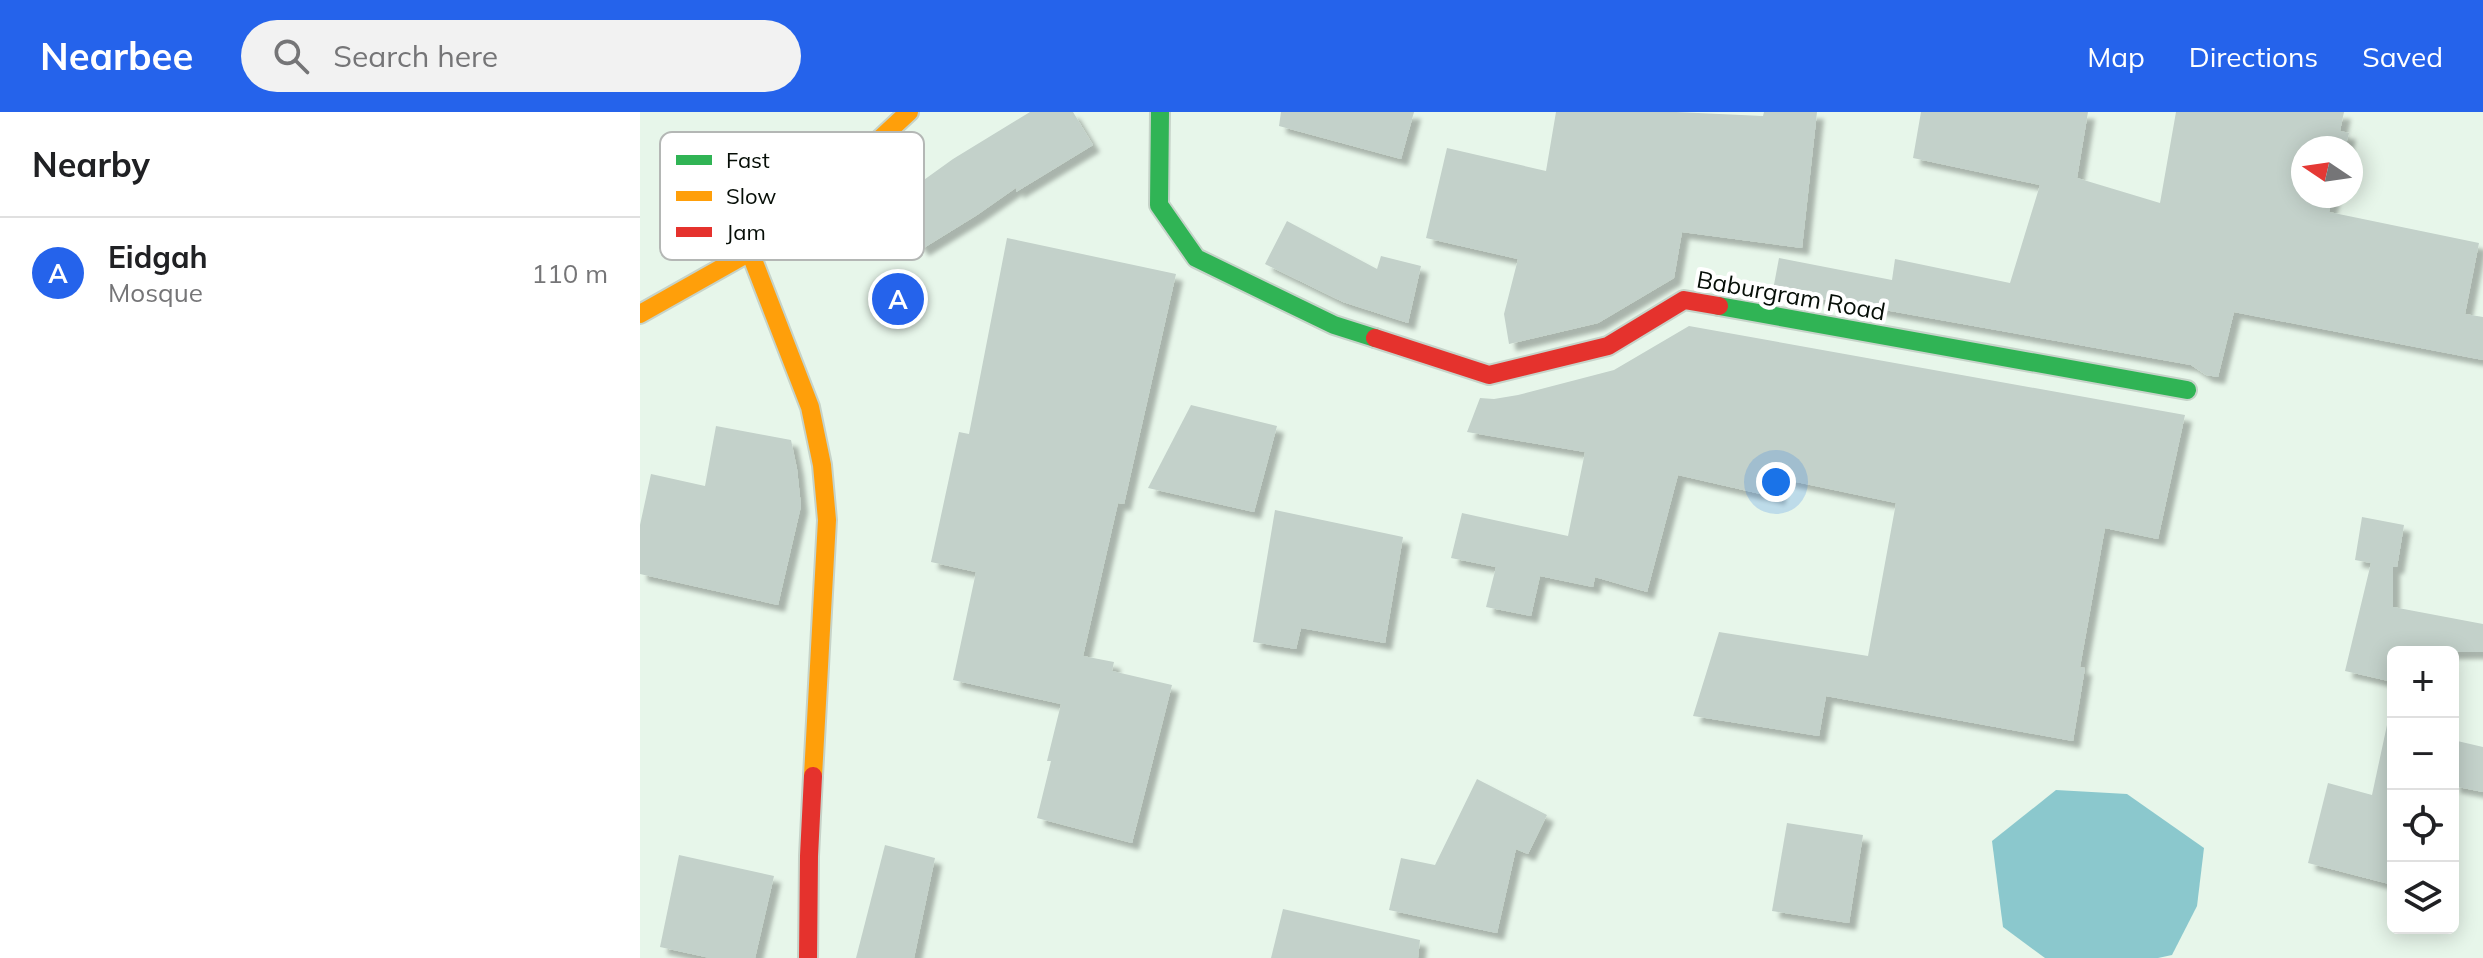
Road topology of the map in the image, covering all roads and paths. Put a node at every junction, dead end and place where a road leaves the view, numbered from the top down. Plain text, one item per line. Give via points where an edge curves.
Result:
1 (909, 112) edge
2 (1160, 112) edge
3 (887, 132) edge
4 (736, 260) edge
5 (753, 260) edge
6 (640, 314) edge
7 (2187, 390) dead end
8 (808, 958) edge

1 - 3 street
2 - 7 street, Baburgram Road via 1159,205 1196,258 1334,325 1489,375 1608,346 1684,300
4 - 6 street
5 - 8 street via 810,407 825,492

